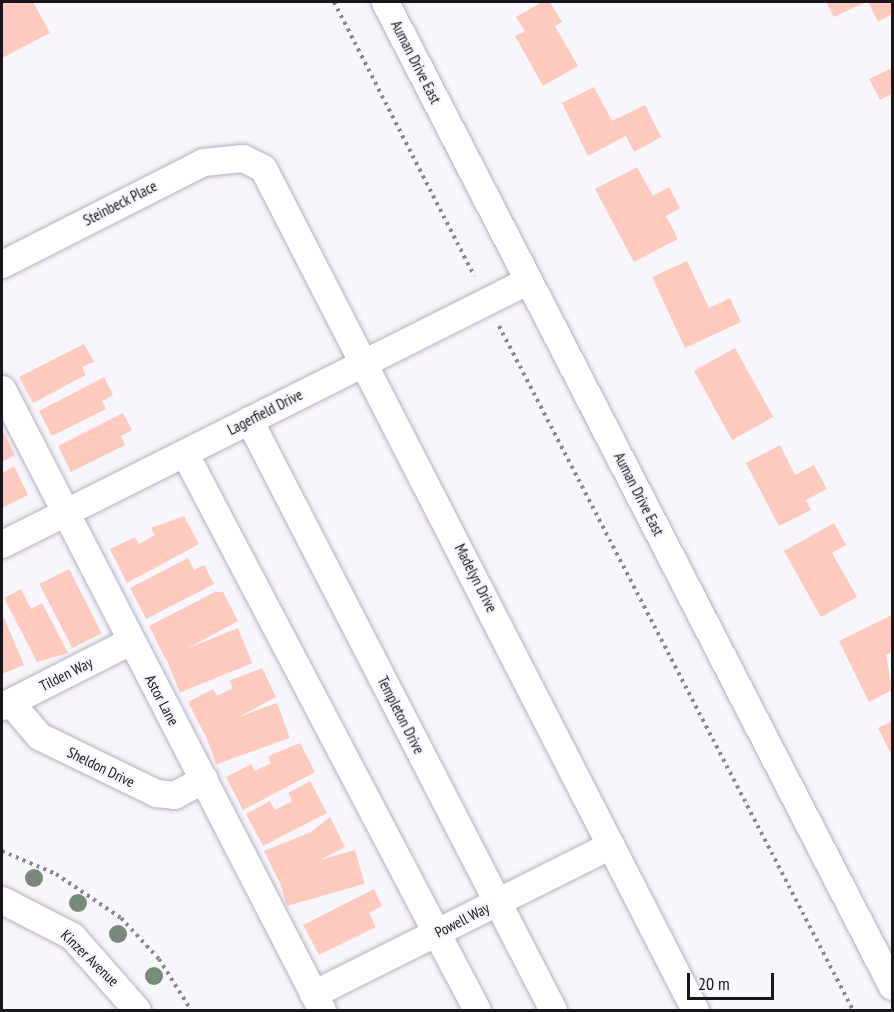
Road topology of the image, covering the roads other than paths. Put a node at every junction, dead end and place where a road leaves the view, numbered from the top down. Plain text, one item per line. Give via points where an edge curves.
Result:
1 (385, 2) edge
2 (243, 158) joint
3 (2, 264) edge
4 (529, 280) junction
5 (366, 360) junction
6 (2, 389) edge
7 (249, 420) junction
8 (185, 454) junction
9 (64, 513) junction
10 (2, 544) edge
11 (130, 641) junction
12 (6, 704) edge
13 (204, 780) junction
14 (611, 845) junction
15 (2, 900) edge
16 (497, 902) junction
17 (437, 933) junction
18 (892, 986) edge
19 (317, 1002) edge
20 (137, 1011) edge
21 (477, 1011) edge
22 (553, 1011) edge
23 (695, 1011) edge

1 - 4 street, Auman Drive East
2 - 3 street, Steinbeck Place via 214,158 190,167
2 - 5 street, Madelyn Drive via 273,180
4 - 5 street, Lagerfield Drive
4 - 18 street, Auman Drive East
5 - 7 street, Lagerfield Drive
5 - 14 street, Madelyn Drive
6 - 9 street, Astor Lane
7 - 8 street, Lagerfield Drive
7 - 16 street, Templeton Drive
8 - 9 street, Lagerfield Drive
8 - 17 street
9 - 10 street, Lagerfield Drive
9 - 11 street, Astor Lane
11 - 12 street, Tilden Way
11 - 13 street, Astor Lane
12 - 13 street, Sheldon Drive via 39,736 156,793 174,795
13 - 19 street, Astor Lane
14 - 16 street, Powell Way
14 - 23 street, Madelyn Drive
15 - 20 street, Kinzer Avenue via 72,936
16 - 17 street, Powell Way
16 - 22 street, Templeton Drive
17 - 19 street, Powell Way
17 - 21 street

